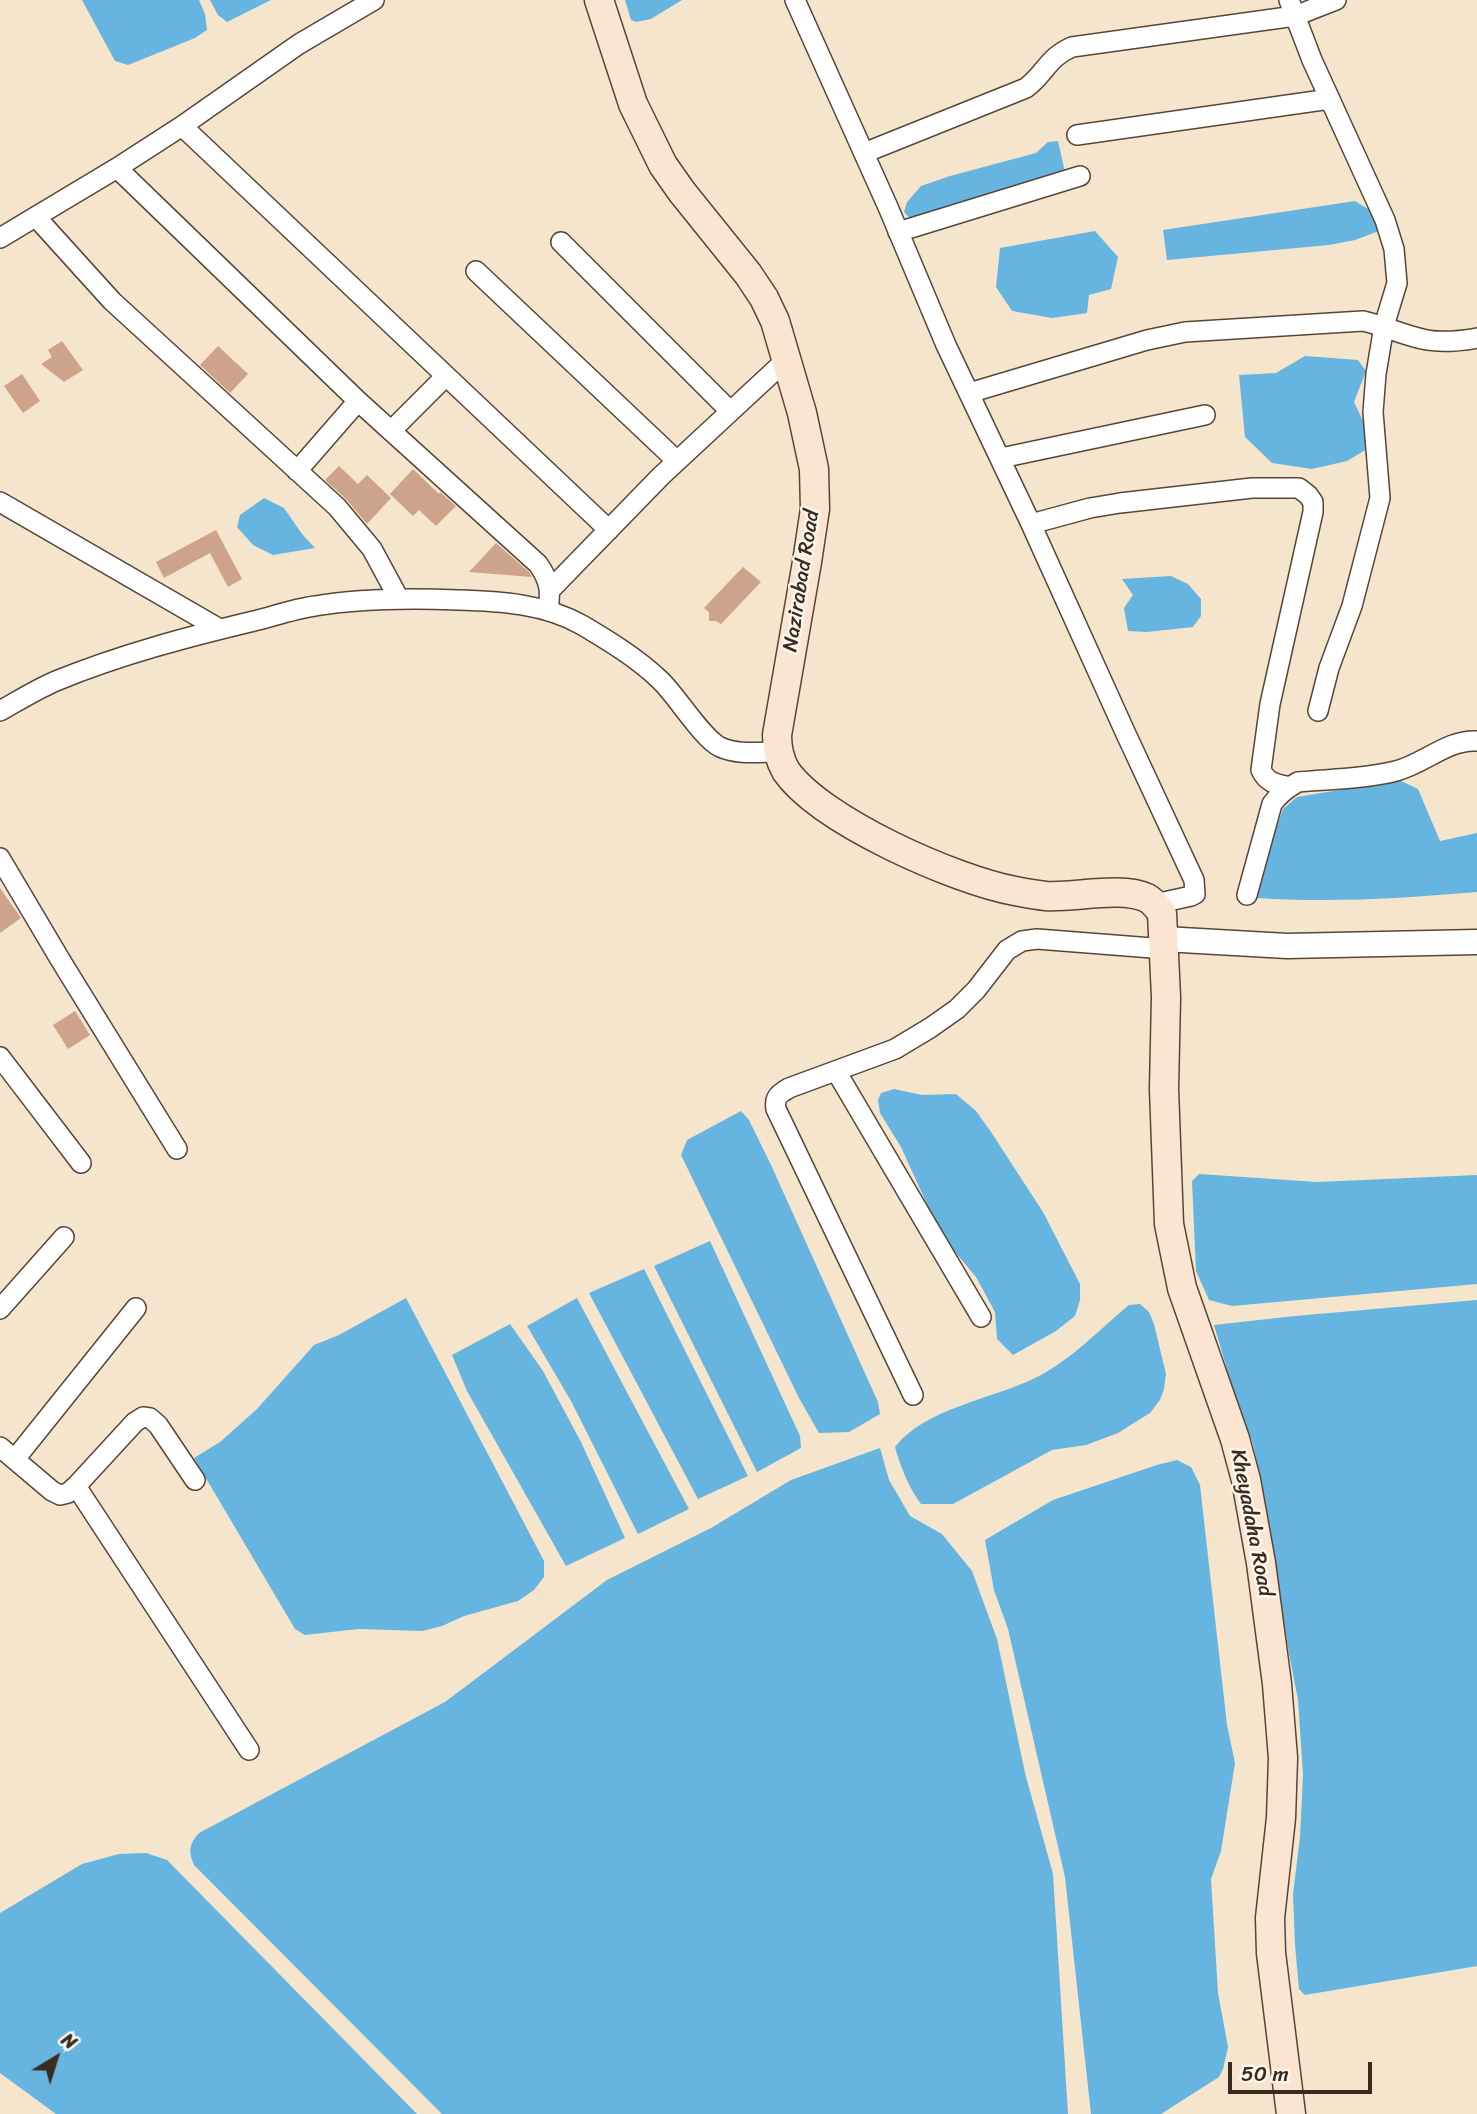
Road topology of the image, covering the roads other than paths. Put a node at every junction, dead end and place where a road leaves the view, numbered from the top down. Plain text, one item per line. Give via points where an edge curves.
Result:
1 (374, 0) edge
2 (600, 0) edge
3 (795, 0) edge
4 (1336, 0) edge
5 (1292, 8) edge
6 (1330, 99) junction
7 (183, 126) junction
8 (1077, 135) dead end
9 (864, 153) junction
10 (117, 169) junction
11 (1080, 176) dead end
12 (36, 217) junction
13 (898, 232) junction
14 (0, 238) edge
15 (561, 243) dead end
16 (476, 271) dead end
17 (1384, 326) junction
18 (1477, 338) edge
19 (786, 360) junction
20 (446, 376) junction
21 (969, 393) junction
22 (358, 401) junction
23 (730, 411) junction
24 (1205, 415) dead end
25 (391, 431) junction
26 (1001, 458) junction
27 (677, 461) junction
28 (297, 471) junction
29 (0, 502) edge
30 (1031, 524) junction
31 (609, 530) junction
32 (551, 589) junction
33 (399, 599) junction
34 (548, 611) junction
35 (218, 628) junction
36 (1318, 710) dead end
37 (0, 711) edge
38 (1477, 741) edge
39 (777, 752) junction
40 (1290, 787) junction
41 (0, 858) edge
42 (1247, 895) dead end
43 (1162, 926) junction
44 (1477, 942) edge
45 (0, 1058) edge
46 (836, 1071) junction
47 (177, 1149) dead end
48 (80, 1163) dead end
49 (64, 1237) dead end
50 (136, 1308) dead end
51 (0, 1309) edge
52 (981, 1317) dead end
53 (914, 1395) dead end
54 (8, 1453) edge
55 (195, 1480) dead end
56 (76, 1486) junction
57 (249, 1750) dead end
58 (1291, 2114) edge

1 - 7 street via 299,44
2 - 19 main road, Nazirabad Road via 634,104 663,165 764,298
3 - 9 street
4 - 5 street
5 - 6 street
5 - 9 street via 1072,47 1057,53 1026,88
6 - 8 street
6 - 17 street via 1394,249 1396,283
7 - 10 street
7 - 20 street
9 - 13 street
10 - 12 street
10 - 22 street
11 - 13 street
12 - 14 street
12 - 28 street via 112,301
13 - 21 street
15 - 23 street
16 - 27 street
17 - 18 street via 1433,341
17 - 21 street via 1343,321 1185,332
17 - 36 street via 1373,412 1380,498
19 - 23 street
19 - 39 main road, Nazirabad Road via 814,469 815,509
20 - 25 street
20 - 31 street
21 - 26 street
22 - 25 street
22 - 28 street
23 - 27 street
24 - 26 street
25 - 32 street via 538,564
26 - 30 street
27 - 31 street
28 - 33 street via 373,548
29 - 35 street
30 - 40 street via 1110,505 1252,488 1299,488 1308,495 1313,512 1270,704 1261,770 1271,782
30 - 43 street via 1194,880 1195,894
31 - 32 street
32 - 34 street
33 - 34 street via 474,600
33 - 35 street via 313,606
34 - 39 street via 578,623 659,679 717,746
35 - 37 street via 54,682
38 - 40 street via 1458,743 1396,771 1298,782
39 - 43 main road via 786,771 831,812 919,858 1012,890 1048,896 1097,893 1147,898
40 - 42 street via 1272,804
41 - 47 street
43 - 44 street via 1287,946
43 - 46 street via 1022,942 1007,950 957,1009 930,1028 895,1049
43 - 58 main road, Kheyadaha Road via 1169,1224 1182,1288 1246,1480 1277,1684 1283,1759 1271,1953
45 - 48 street
46 - 52 street
46 - 53 street via 778,1094 776,1110
49 - 51 street
50 - 54 street
54 - 56 street via 60,1495
55 - 56 street via 158,1425 143,1417
56 - 57 street

